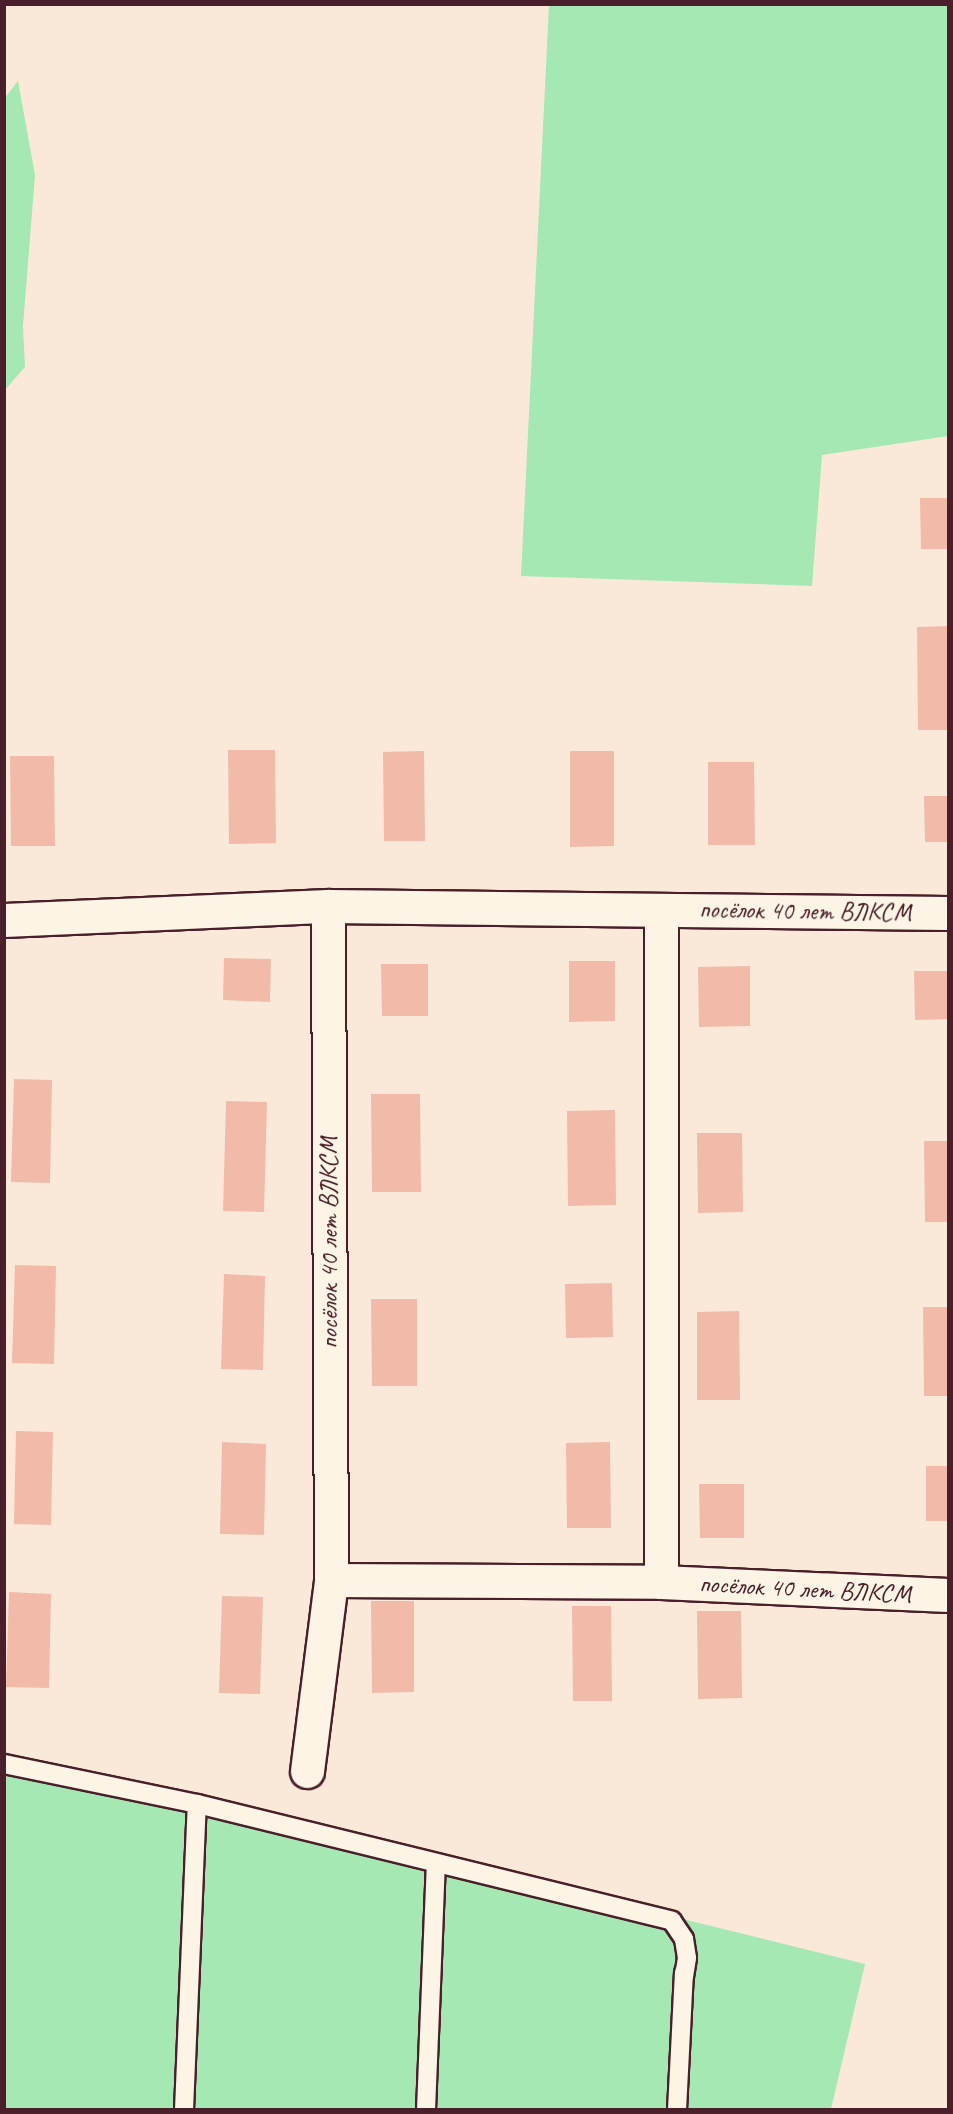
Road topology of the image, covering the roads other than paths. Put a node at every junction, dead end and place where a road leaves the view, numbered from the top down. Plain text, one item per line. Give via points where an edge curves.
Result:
1 (328, 906) junction
2 (662, 910) junction
3 (948, 913) edge
4 (4, 920) edge
5 (331, 1580) junction
6 (661, 1582) junction
7 (948, 1596) edge
8 (4, 1764) edge
9 (307, 1771) dead end
10 (197, 1804) junction
11 (436, 1864) junction
12 (184, 2109) edge
13 (426, 2109) edge
14 (678, 2109) edge

1 - 2 street, посёлок 40 лет ВЛКСМ
1 - 4 street, посёлок 40 лет ВЛКСМ
1 - 5 street, посёлок 40 лет ВЛКСМ
2 - 3 street, посёлок 40 лет ВЛКСМ
2 - 6 street, посёлок 40 лет ВЛКСМ
5 - 6 street, посёлок 40 лет ВЛКСМ
5 - 9 street, посёлок 40 лет ВЛКСМ
6 - 7 street, посёлок 40 лет ВЛКСМ
8 - 10 lane
10 - 11 lane
10 - 12 lane
11 - 13 lane
11 - 14 lane via 672,1921 684,1939 687,1958

